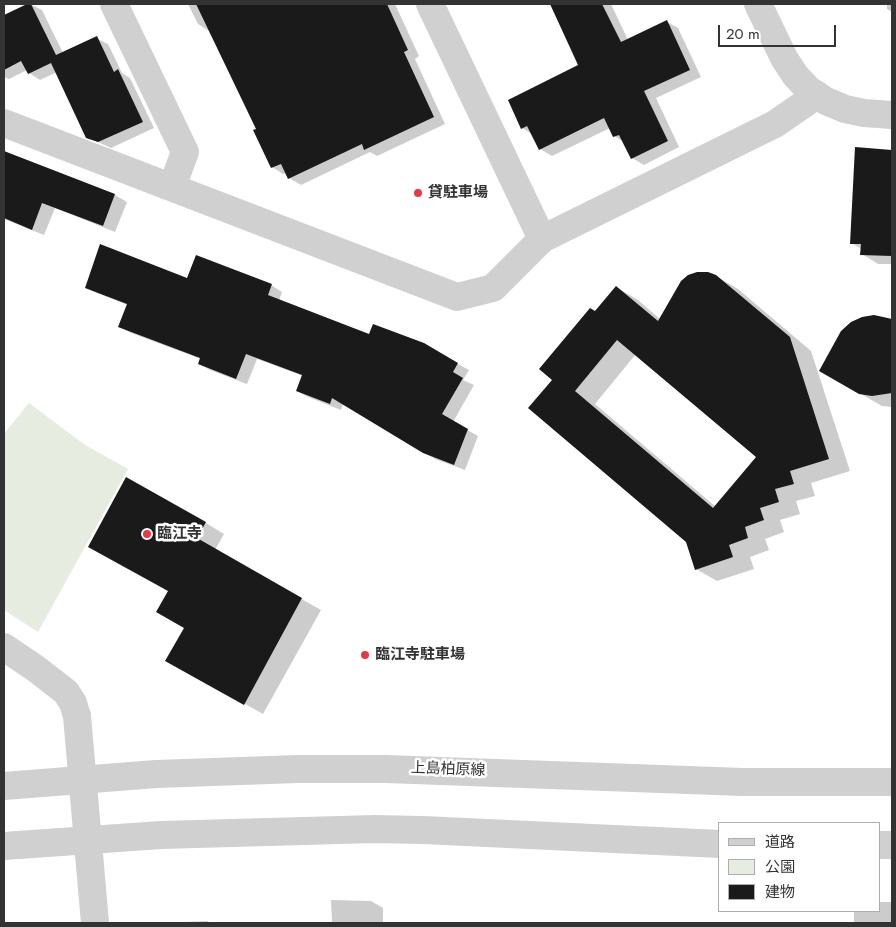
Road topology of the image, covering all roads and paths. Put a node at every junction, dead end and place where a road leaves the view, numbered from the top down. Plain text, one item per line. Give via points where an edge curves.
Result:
1 (114, 4) edge
2 (430, 4) edge
3 (758, 4) edge
4 (817, 95) junction
5 (892, 115) edge
6 (4, 123) edge
7 (172, 187) junction
8 (542, 239) junction
9 (4, 647) edge
10 (83, 778) junction
11 (892, 782) edge
12 (4, 786) edge
13 (88, 839) junction
14 (718, 844) edge
15 (4, 846) edge
16 (95, 923) edge

1 - 7 street via 185,152
2 - 8 street
3 - 4 street via 791,69
4 - 5 street via 845,109
4 - 8 street via 775,124
6 - 7 street
7 - 8 street via 457,297 492,288
9 - 10 street via 66,692 73,703
10 - 11 street, 上島柏原線 via 386,768 743,782
10 - 12 street, 上島柏原線
10 - 13 street
13 - 14 street via 171,834 423,830
13 - 15 street
13 - 16 street

